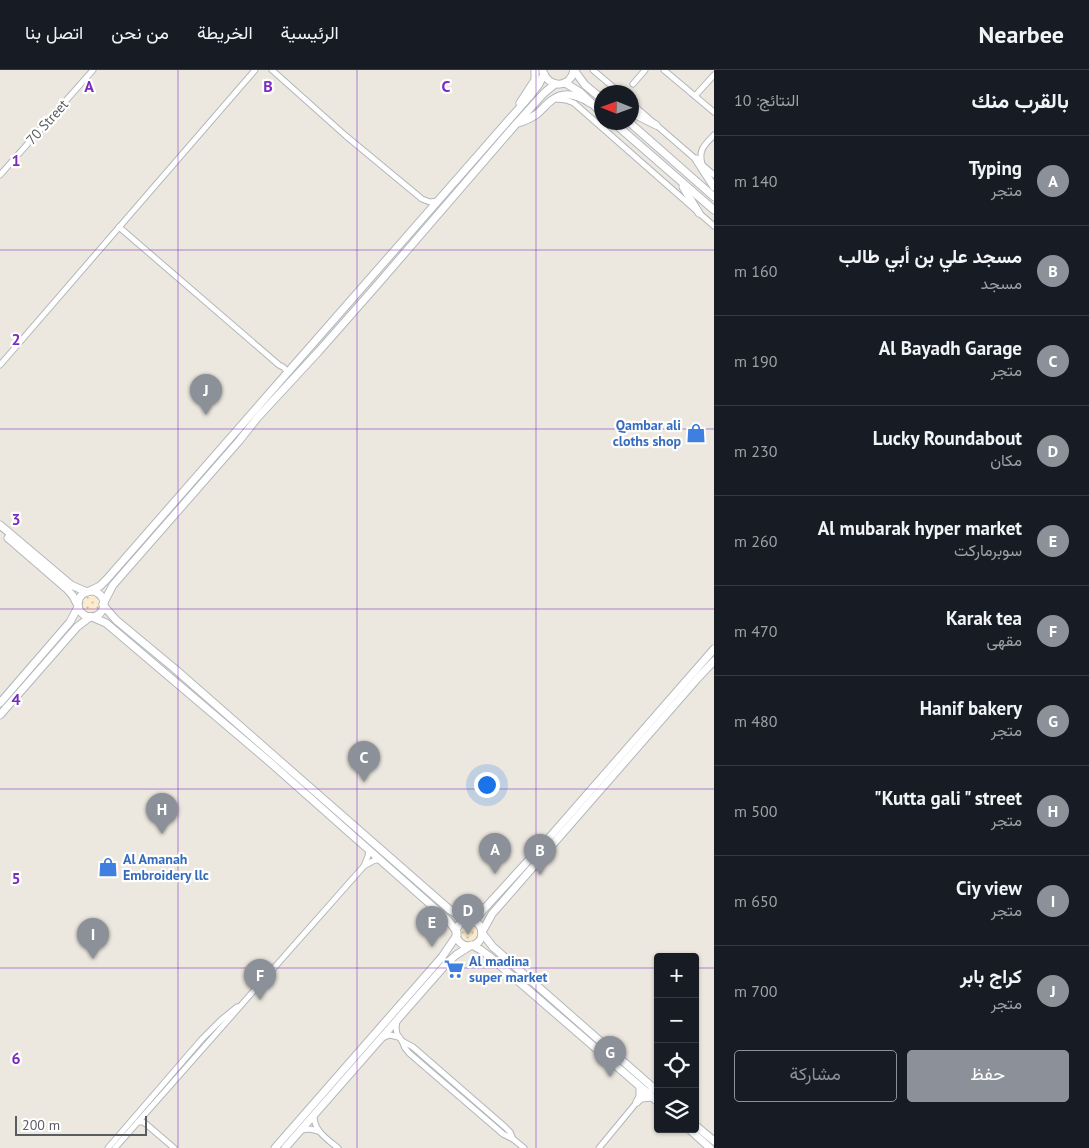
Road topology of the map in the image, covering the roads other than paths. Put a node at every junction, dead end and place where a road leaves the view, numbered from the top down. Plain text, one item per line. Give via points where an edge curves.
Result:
1 (93, 70) edge
2 (255, 70) edge
3 (272, 70) edge
4 (574, 70) edge
5 (593, 70) edge
6 (645, 70) edge
7 (664, 70) edge
8 (538, 71) edge
9 (714, 76) edge
10 (565, 83) junction
11 (555, 84) junction
12 (633, 84) dead end
13 (611, 85) edge
14 (594, 92) edge
15 (695, 96) junction
16 (553, 99) junction
17 (590, 102) junction
18 (594, 106) edge
19 (639, 110) edge
20 (714, 112) edge
21 (639, 116) edge
22 (516, 124) junction
23 (656, 125) junction
24 (622, 130) edge
25 (638, 130) edge
26 (714, 134) edge
27 (703, 148) junction
28 (686, 151) junction
29 (696, 159) junction
30 (703, 165) junction
31 (0, 175) edge
32 (714, 175) edge
33 (679, 180) junction
34 (714, 187) edge
35 (714, 197) edge
36 (422, 199) junction
37 (438, 201) junction
38 (714, 210) edge
39 (699, 214) junction
40 (426, 216) junction
41 (714, 226) edge
42 (119, 227) junction
43 (408, 235) junction
44 (378, 284) junction
45 (0, 365) edge
46 (279, 366) junction
47 (288, 372) junction
48 (282, 378) junction
49 (276, 398) junction
50 (0, 525) edge
51 (0, 531) edge
52 (88, 592) junction
53 (103, 604) junction
54 (78, 607) junction
55 (91, 617) junction
56 (714, 649) edge
57 (714, 653) edge
58 (714, 660) edge
59 (702, 661) junction
60 (697, 679) junction
61 (0, 703) edge
62 (0, 715) edge
63 (272, 764) junction
64 (288, 768) junction
65 (298, 788) junction
66 (316, 794) junction
67 (368, 849) junction
68 (380, 859) junction
69 (364, 866) junction
70 (468, 920) junction
71 (482, 932) junction
72 (457, 934) junction
73 (471, 946) junction
74 (244, 1002) junction
75 (397, 1021) junction
76 (382, 1038) junction
77 (400, 1039) junction
78 (639, 1086) junction
79 (646, 1092) junction
80 (654, 1094) edge
81 (654, 1095) edge
82 (654, 1096) edge
83 (637, 1102) junction
84 (146, 1113) junction
85 (304, 1116) junction
86 (314, 1116) junction
87 (138, 1122) junction
88 (148, 1125) junction
89 (699, 1128) edge
90 (301, 1130) junction
91 (318, 1132) junction
92 (693, 1133) edge
93 (714, 1141) edge
94 (286, 1147) edge
95 (108, 1148) edge
96 (115, 1148) edge
97 (174, 1148) edge
98 (275, 1148) edge
99 (338, 1148) edge
100 (524, 1148) edge
101 (599, 1148) edge
102 (710, 1148) edge

1 - 31 street, 70 Street
2 - 42 street
3 - 36 street
4 - 10 main road
4 - 14 main road
5 - 13 street
6 - 12 street
7 - 15 street
8 - 11 main road
8 - 37 main road via 536,89
9 - 15 street
10 - 11 main road
10 - 17 main road
11 - 22 main road
15 - 20 street
16 - 17 main road via 572,95
16 - 22 main road via 537,114
16 - 39 street via 574,103
17 - 18 main road
19 - 23 street
21 - 23 main road
22 - 44 main road
23 - 28 street
24 - 33 main road
25 - 35 main road
26 - 27 street
27 - 28 street
27 - 30 street via 700,154
28 - 29 street
29 - 30 street
29 - 34 main road
30 - 32 street
33 - 38 main road
33 - 39 main road
36 - 37 street
36 - 40 street
37 - 40 main road
39 - 41 street
40 - 43 main road
42 - 45 street
42 - 46 street
43 - 44 main road via 405,244 378,277
43 - 47 main road
44 - 49 main road
46 - 47 street
46 - 48 street
47 - 48 main road
47 - 49 main road via 288,379
48 - 52 main road via 107,579
49 - 53 main road via 113,585
50 - 52 main road via 70,585
51 - 54 main road via 67,589
52 - 53 main road via 99,594
52 - 54 main road via 80,597
53 - 55 main road via 100,613
53 - 64 main road via 116,620
54 - 55 main road
54 - 61 main road via 68,625
55 - 62 main road via 77,627
55 - 63 main road via 106,623
56 - 59 main road
57 - 58 main road
58 - 60 main road
59 - 60 main road
59 - 70 main road via 484,910
60 - 71 main road via 492,914
63 - 64 main road via 284,773
63 - 65 main road
64 - 66 main road
65 - 66 main road via 302,785
65 - 67 main road
66 - 70 main road via 450,910
67 - 68 main road
67 - 69 street
68 - 69 street
68 - 72 main road via 448,920
69 - 74 street
70 - 71 main road via 476,922
70 - 72 main road via 460,924
71 - 73 main road via 479,941
71 - 80 main road via 493,947
72 - 73 main road via 460,942
72 - 85 main road via 442,957
73 - 75 main road via 451,959
73 - 78 main road via 489,956
74 - 84 street
74 - 95 street via 202,1039
75 - 76 main road
75 - 77 street
76 - 77 street via 390,1035
76 - 86 main road
77 - 100 street via 446,1075
78 - 79 main road
78 - 83 street
79 - 81 main road
79 - 83 main road
82 - 83 street
83 - 101 street
84 - 87 street
84 - 88 street
85 - 94 main road via 305,1121
85 - 98 main road
86 - 90 main road
86 - 91 street
87 - 88 street
87 - 96 street
88 - 97 street
89 - 93 main road
90 - 91 street
90 - 94 main road
91 - 99 street
92 - 102 main road

